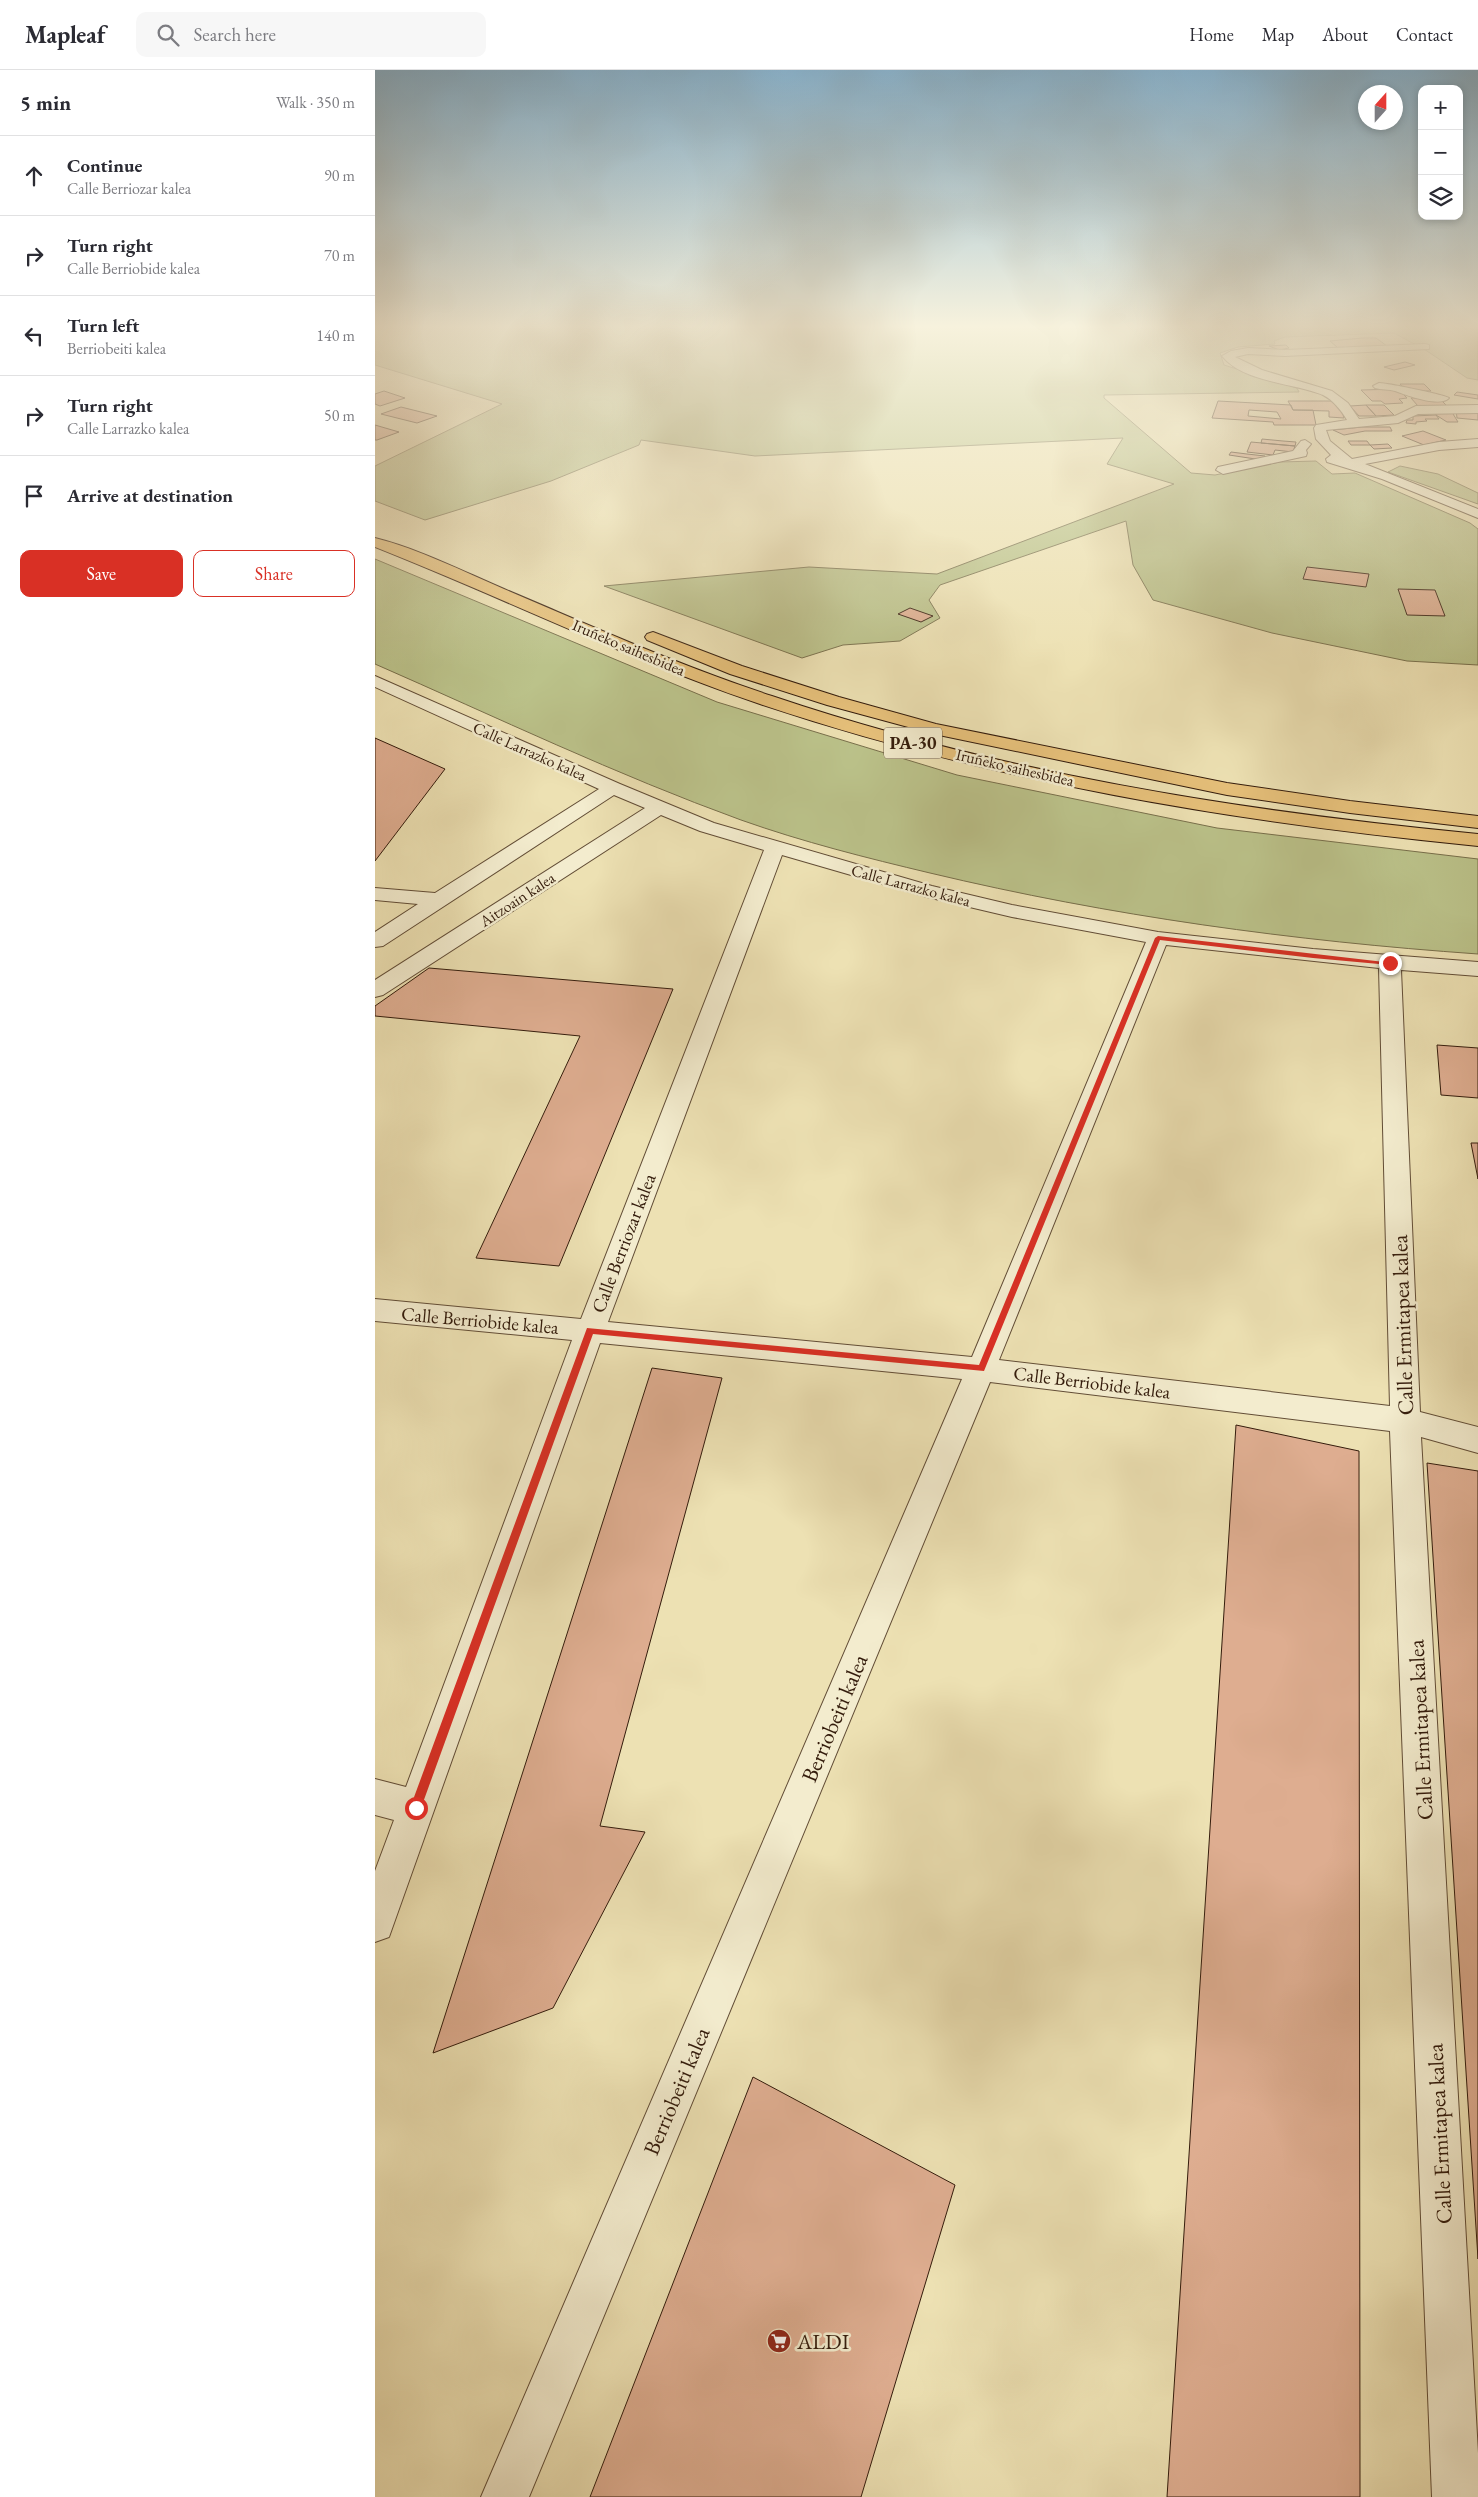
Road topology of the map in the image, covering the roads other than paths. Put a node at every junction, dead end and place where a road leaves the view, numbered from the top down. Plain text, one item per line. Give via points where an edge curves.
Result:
1 (1302, 440) edge
2 (1324, 440) edge
3 (1478, 443) edge
4 (1313, 454) junction
5 (1349, 463) junction
6 (1223, 470) dead end
7 (1478, 514) edge
8 (375, 525) edge
9 (402, 534) dead end
10 (375, 542) edge
11 (637, 630) dead end
12 (375, 681) edge
13 (613, 788) junction
14 (658, 808) junction
15 (1478, 822) edge
16 (1478, 840) edge
17 (775, 848) junction
18 (375, 894) edge
19 (441, 900) junction
20 (1158, 938) junction
21 (375, 941) edge
22 (1390, 963) junction
23 (1478, 969) edge
24 (375, 990) edge
25 (375, 1310) edge
26 (590, 1331) junction
27 (981, 1369) junction
28 (1405, 1420) junction
29 (1478, 1440) edge
30 (375, 1797) edge
31 (416, 1808) junction
32 (375, 1923) edge
33 (505, 2497) edge
34 (1456, 2497) edge

1 - 4 street
2 - 5 street
3 - 5 street via 1439,446
4 - 5 street
4 - 6 street
5 - 7 street
8 - 9 highway
10 - 16 highway, Iruñeko saihesbidea / PA-30 via 686,671 861,730 1040,775 1219,809 1399,834
11 - 15 highway, Iruñeko saihesbidea / PA-30 via 737,670 934,729 1227,789
12 - 13 street, Calle Larrazko kalea
13 - 14 street, Calle Larrazko kalea
13 - 19 street
14 - 17 street, Calle Larrazko kalea
14 - 24 street, Aitzoain kalea
17 - 20 street, Calle Larrazko kalea via 927,891 1012,911
17 - 26 street, Calle Berriozar kalea
18 - 19 street
19 - 21 street
20 - 22 street, Calle Larrazko kalea
20 - 27 street, Berriobeiti kalea
22 - 23 street, Calle Larrazko kalea
22 - 28 street, Calle Ermitapea kalea
25 - 26 street, Calle Berriobide kalea
26 - 27 street, Calle Berriobide kalea
26 - 31 street, Calle Berriozar kalea
27 - 28 street, Calle Berriobide kalea
27 - 33 street, Berriobeiti kalea
28 - 29 street, Calle Berriobide kalea
28 - 34 street, Calle Ermitapea kalea
30 - 31 street
31 - 32 street, Calle Berriozar kalea

